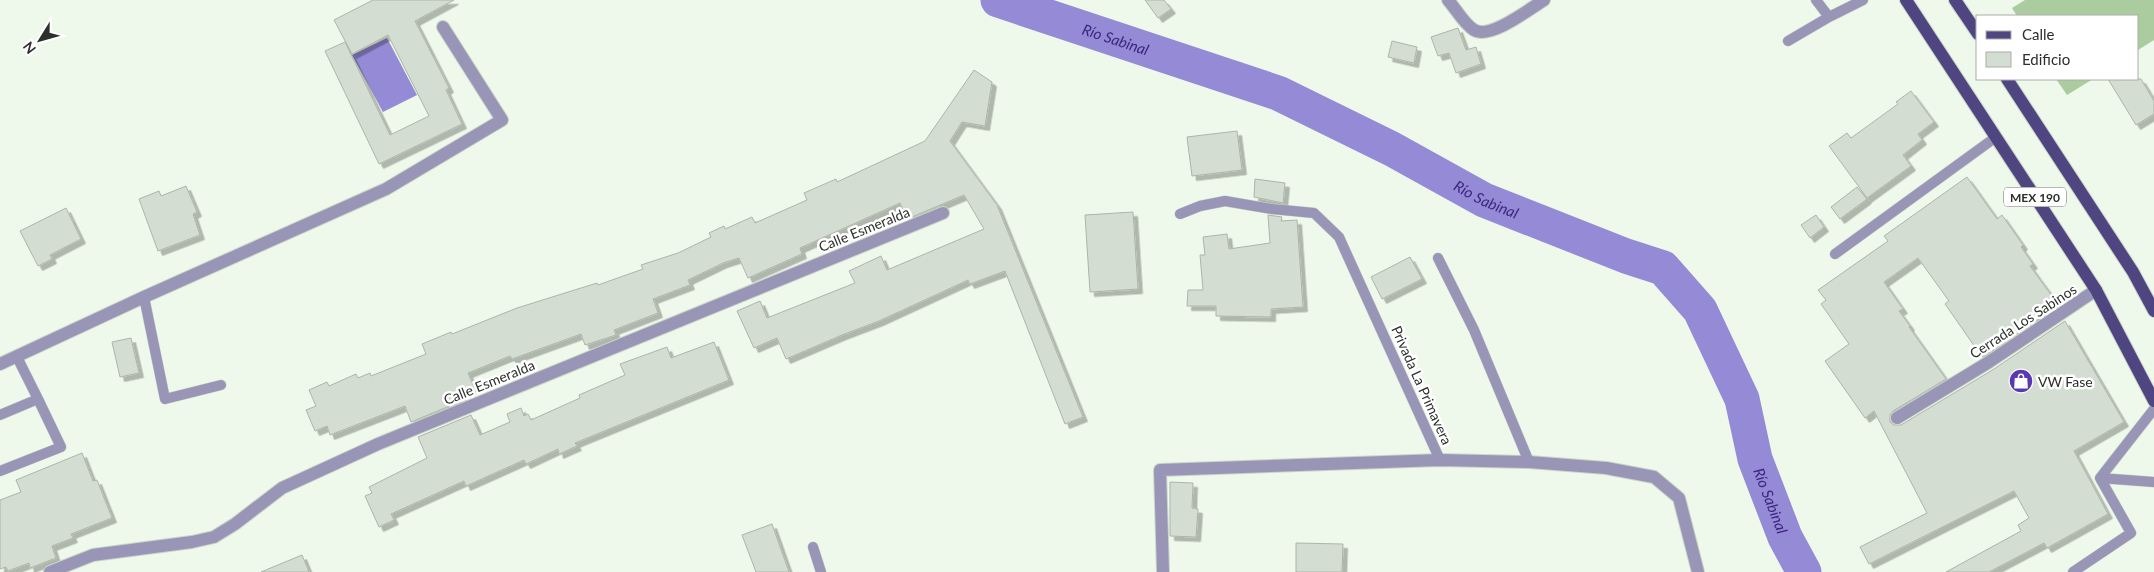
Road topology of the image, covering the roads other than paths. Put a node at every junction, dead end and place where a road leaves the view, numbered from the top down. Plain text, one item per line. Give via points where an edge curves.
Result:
1 (1448, 0) edge
2 (1544, 0) edge
3 (1816, 0) edge
4 (1863, 0) edge
5 (1906, 0) edge
6 (1955, 0) edge
7 (1829, 18) junction
8 (443, 27) dead end
9 (1976, 31) edge
10 (1788, 42) dead end
11 (2008, 80) edge
12 (1996, 137) junction
13 (943, 213) dead end
14 (1180, 214) dead end
15 (1835, 254) dead end
16 (1438, 258) dead end
17 (2096, 290) junction
18 (144, 297) junction
19 (2154, 311) edge
20 (17, 357) junction
21 (0, 364) edge
22 (221, 385) dead end
23 (38, 399) junction
24 (2154, 401) edge
25 (2154, 409) edge
26 (0, 416) edge
27 (1897, 418) dead end
28 (1440, 460) junction
29 (1529, 462) junction
30 (0, 471) edge
31 (2100, 478) junction
32 (2154, 482) edge
33 (813, 547) dead end
34 (50, 572) edge
35 (821, 572) edge
36 (1163, 572) edge
37 (1698, 572) edge
38 (2074, 572) edge

1 - 2 street via 1473,30 1482,34 1494,31
3 - 7 lane
4 - 7 lane
5 - 12 main road, MEX 190
6 - 9 main road
7 - 10 lane
8 - 18 street via 502,120 386,189
11 - 19 main road, MEX 190 via 2133,272
12 - 15 lane
12 - 17 main road, MEX 190
13 - 34 street, Calle Esmeralda via 378,444 282,488 214,537 93,555
14 - 28 lane, Privada La Primavera via 1225,201 1314,213 1339,237
16 - 29 lane via 1474,330
17 - 24 main road, MEX 190
17 - 27 street, Cerrada Los Sabinos
18 - 20 street
18 - 22 lane via 165,398
20 - 21 street
20 - 23 lane
23 - 26 lane
23 - 30 lane via 61,447
25 - 31 lane
28 - 29 street, Privada La Primavera
28 - 36 street via 1160,470
29 - 37 street, Privada La Primavera via 1606,468 1654,477 1679,498
31 - 32 lane
31 - 38 lane via 2131,533
33 - 35 lane

